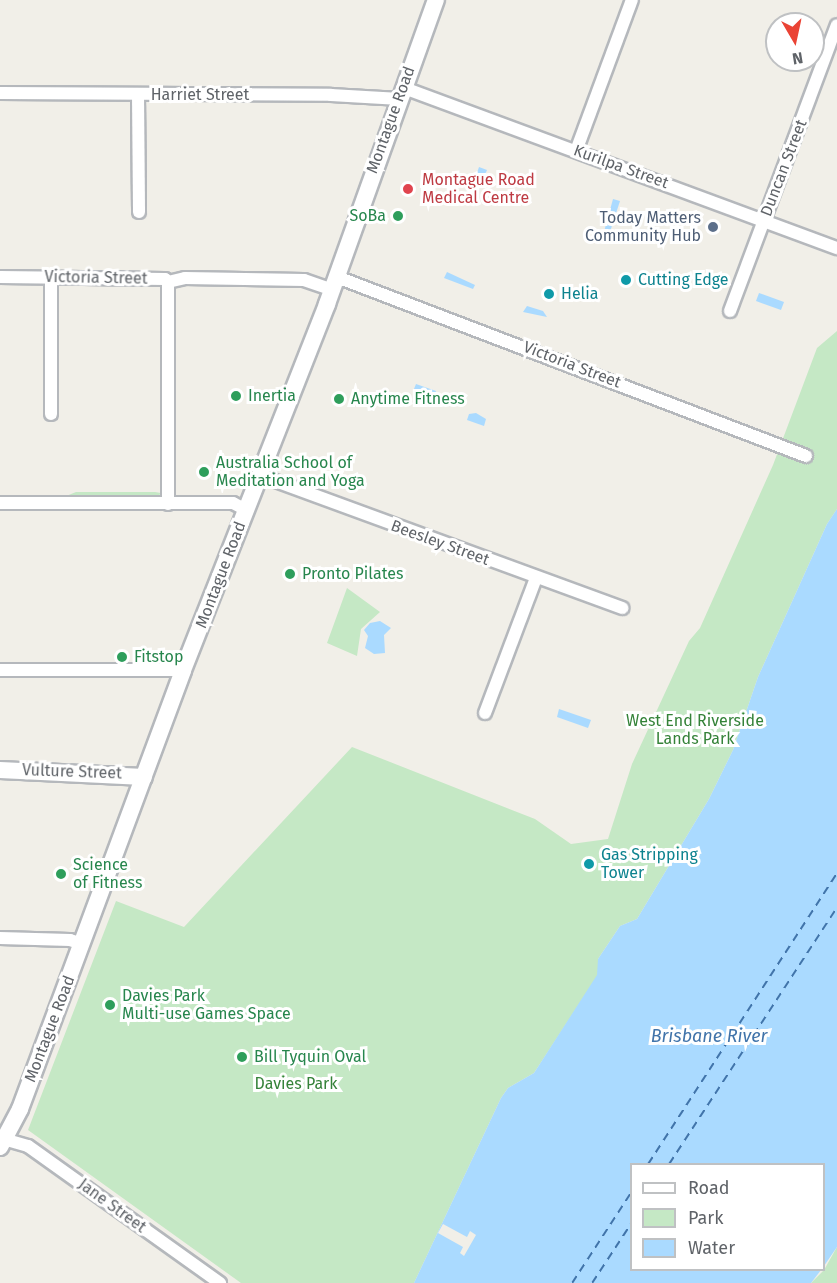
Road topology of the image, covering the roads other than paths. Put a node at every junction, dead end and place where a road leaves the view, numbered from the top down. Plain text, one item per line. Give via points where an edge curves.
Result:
1 (436, 0) edge
2 (632, 0) edge
3 (837, 25) edge
4 (0, 93) edge
5 (402, 93) junction
6 (138, 94) junction
7 (576, 151) junction
8 (139, 212) dead end
9 (764, 220) junction
10 (837, 248) edge
11 (0, 277) edge
12 (51, 277) junction
13 (168, 282) junction
14 (335, 283) junction
15 (730, 311) dead end
16 (51, 414) dead end
17 (806, 456) dead end
18 (259, 475) junction
19 (0, 503) edge
20 (168, 504) junction
21 (246, 510) junction
22 (536, 578) junction
23 (622, 608) dead end
24 (0, 670) edge
25 (183, 670) junction
26 (485, 713) dead end
27 (0, 770) edge
28 (144, 777) junction
29 (0, 939) edge
30 (82, 944) junction
31 (2, 1141) edge
32 (220, 1283) edge

1 - 5 street, Montague Road
2 - 7 street
3 - 9 street, Duncan Street
4 - 6 street, Harriet Street
5 - 6 street, Harriet Street
5 - 7 street, Kurilpa Street
5 - 14 street, Montague Road
6 - 8 street
7 - 9 street, Kurilpa Street
9 - 10 street, Kurilpa Street
9 - 15 street, Duncan Street
11 - 12 street, Victoria Street
12 - 13 street, Victoria Street
12 - 16 street
13 - 14 street, Victoria Street via 185,278
13 - 20 street
14 - 17 street, Victoria Street
14 - 18 street, Montague Road
18 - 21 street, Montague Road
18 - 22 street, Beesley Street
19 - 20 street
20 - 21 street via 233,502
21 - 25 street, Montague Road
22 - 23 street, Beesley Street
22 - 26 street
24 - 25 street
25 - 28 street, Montague Road
27 - 28 street, Vulture Street
28 - 30 street, Montague Road
29 - 30 street via 70,940
30 - 31 street, Montague Road via 20,1109
31 - 32 street, Jane Street via 28,1146

